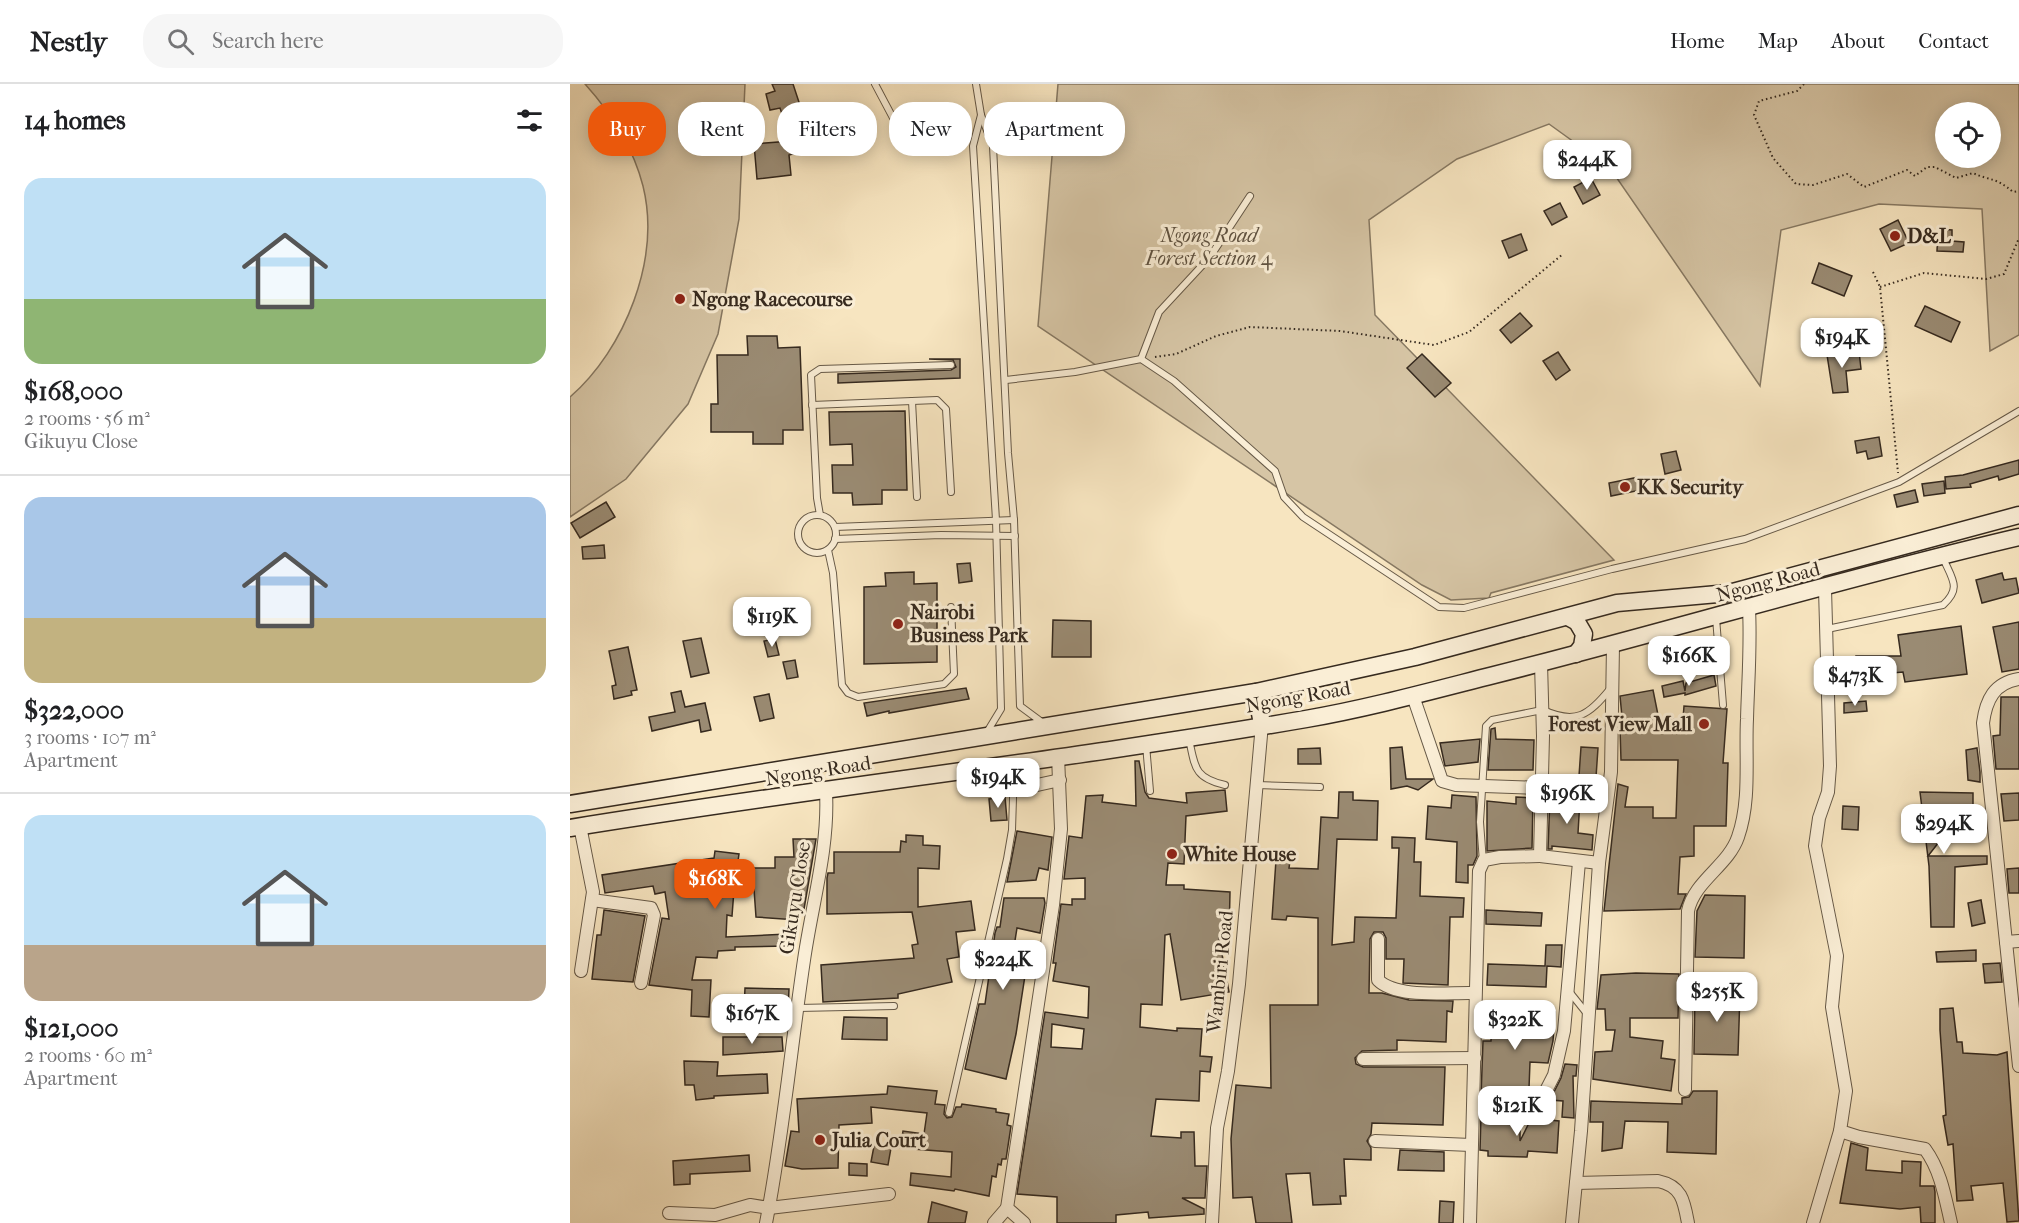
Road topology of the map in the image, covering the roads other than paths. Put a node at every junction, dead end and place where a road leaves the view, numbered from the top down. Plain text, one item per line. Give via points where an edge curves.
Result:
1 (875, 84) edge
2 (976, 84) edge
3 (889, 111) edge
4 (981, 115) junction
5 (1250, 196) dead end
6 (1141, 359) junction
7 (951, 365) dead end
8 (1006, 380) junction
9 (912, 401) junction
10 (812, 405) junction
11 (2019, 411) edge
12 (951, 492) dead end
13 (917, 497) dead end
14 (820, 515) junction
15 (2019, 515) edge
16 (996, 520) junction
17 (1014, 520) junction
18 (835, 527) junction
19 (996, 536) junction
20 (1015, 536) junction
21 (2019, 537) edge
22 (835, 539) junction
23 (828, 550) junction
24 (1943, 556) dead end
25 (1825, 589) junction
26 (951, 607) dead end
27 (1749, 609) junction
28 (1568, 617) junction
29 (1716, 618) junction
30 (1826, 629) junction
31 (1613, 645) junction
32 (1576, 654) junction
33 (1541, 663) junction
34 (2019, 679) edge
35 (1614, 684) junction
36 (1257, 692) junction
37 (1413, 696) junction
38 (1723, 705) dead end
39 (1542, 710) junction
40 (1262, 724) junction
41 (1048, 727) junction
42 (985, 735) junction
43 (1188, 736) junction
44 (1146, 745) junction
45 (1058, 756) junction
46 (1014, 762) junction
47 (1060, 780) junction
48 (1257, 785) junction
49 (1225, 786) dead end
50 (1483, 786) junction
51 (1320, 787) dead end
52 (1542, 788) junction
53 (1014, 790) junction
54 (1150, 791) dead end
55 (826, 792) junction
56 (570, 804) edge
57 (575, 827) edge
58 (1540, 856) junction
59 (1579, 862) junction
60 (1483, 863) junction
61 (1599, 863) junction
62 (592, 900) junction
63 (1377, 939) dead end
64 (2019, 941) edge
65 (2006, 942) junction
66 (581, 971) dead end
67 (641, 983) dead end
68 (1568, 989) junction
69 (1475, 993) junction
70 (894, 1006) dead end
71 (798, 1008) junction
72 (1589, 1017) junction
73 (1474, 1058) junction
74 (1363, 1059) dead end
75 (2019, 1066) edge
76 (1685, 1090) dead end
77 (949, 1113) dead end
78 (1533, 1116) dead end
79 (1840, 1131) junction
80 (1375, 1141) dead end
81 (1471, 1145) junction
82 (1576, 1183) junction
83 (889, 1194) dead end
84 (769, 1208) junction
85 (1007, 1208) junction
86 (669, 1213) dead end
87 (766, 1223) edge
88 (994, 1223) edge
89 (1024, 1223) edge
90 (1212, 1223) edge
91 (1470, 1223) edge
92 (1572, 1223) edge
93 (1688, 1223) edge
94 (1813, 1223) edge
95 (1951, 1223) edge

1 - 3 lane
2 - 4 lane
4 - 8 lane via 993,146
4 - 16 lane via 973,146
5 - 6 lane via 1210,257 1159,312
6 - 8 lane
6 - 11 lane via 1174,381 1275,471 1284,497 1303,517 1439,607 1464,609 1612,568 1745,539 1899,482
7 - 10 lane via 820,369 811,375
8 - 17 lane
9 - 10 lane
9 - 12 lane via 937,400 946,409
9 - 13 lane
10 - 14 lane
14 - 18 lane
14 - 23 lane via 803,520 797,537 809,552
15 - 28 main road, Ngong Road via 1729,593 1617,603
16 - 17 lane
16 - 18 lane
16 - 19 lane
17 - 20 lane
18 - 22 lane
19 - 20 lane
19 - 22 lane
19 - 42 lane via 1001,709
20 - 41 lane via 1020,706
21 - 25 main road, Ngong Road
22 - 23 lane
23 - 26 lane via 842,685 858,698 949,681 954,674
24 - 30 lane via 1955,586 1953,596 1943,605
25 - 27 main road, Ngong Road
25 - 30 street
27 - 29 main road, Ngong Road
27 - 76 street via 1751,655 1743,821 1725,861 1691,896
28 - 32 main road via 1577,622 1584,634
28 - 36 main road, Ngong Road via 1415,657
29 - 31 main road, Ngong Road
29 - 38 lane
30 - 79 street via 1830,766 1815,846 1837,956 1832,1007 1846,1091
31 - 32 main road, Ngong Road
31 - 35 street
32 - 33 main road, Ngong Road
33 - 37 main road, Ngong Road
33 - 39 street
34 - 65 street via 1994,691 1986,705 1983,723
35 - 39 lane via 1593,710 1582,716 1560,717
35 - 61 street via 1611,772
36 - 40 main road
36 - 41 main road, Ngong Road
37 - 40 main road, Ngong Road
37 - 50 street via 1442,780
39 - 50 lane via 1492,720 1486,726
39 - 52 street
40 - 43 main road, Ngong Road
40 - 48 street, Wambiri Road
41 - 42 main road, Ngong Road
42 - 56 main road, Ngong Road
43 - 44 main road, Ngong Road
43 - 49 lane via 1194,767 1202,778
44 - 45 main road, Ngong Road
44 - 54 lane
45 - 46 main road, Ngong Road
45 - 47 street
46 - 53 lane
46 - 55 main road, Ngong Road
47 - 53 street
47 - 85 street via 1061,829 1053,906
48 - 51 lane
48 - 90 street, Wambiri Road via 1239,984 1217,1128
50 - 52 street
50 - 60 lane
52 - 58 street
53 - 77 lane via 1007,859
55 - 57 main road, Ngong Road
55 - 71 street, Gikuyu Close via 820,872
57 - 62 street via 593,880
58 - 59 street
58 - 60 street via 1500,856
59 - 61 street
59 - 68 street
60 - 69 street via 1477,894
61 - 72 street
62 - 66 street
62 - 67 street via 651,908 653,922
63 - 69 street via 1378,980 1385,986 1400,991
64 - 65 street
65 - 75 street
68 - 72 lane
68 - 78 street via 1558,1062
69 - 73 street
70 - 71 lane
71 - 84 street, Gikuyu Close
72 - 82 street
73 - 74 street
73 - 81 street
79 - 94 street
79 - 95 street via 1925,1149 1935,1162
80 - 81 street
81 - 91 street
82 - 92 street
82 - 93 street via 1671,1183 1680,1191
83 - 84 street
84 - 86 street via 750,1205 715,1215
84 - 87 street, Gikuyu Close
85 - 88 street
85 - 89 street

